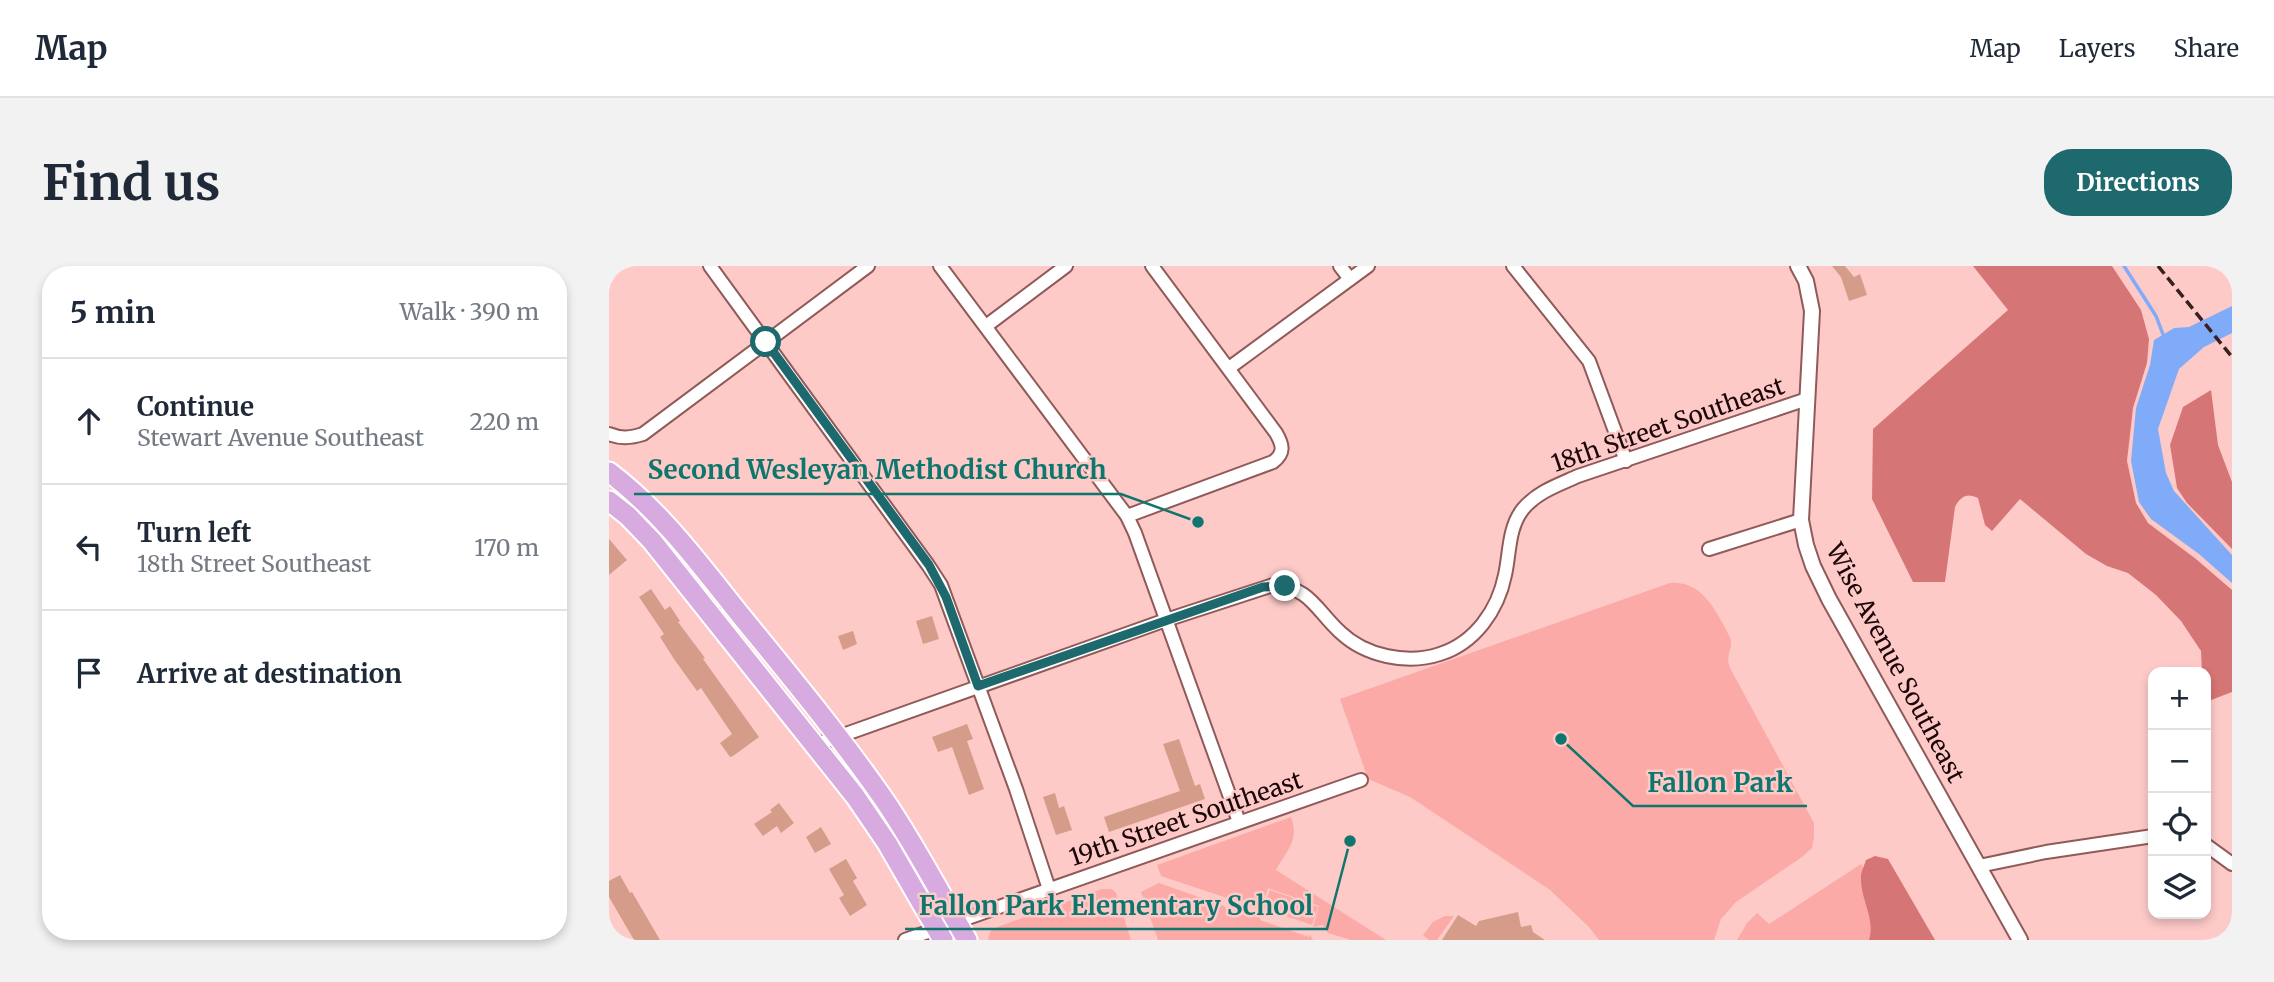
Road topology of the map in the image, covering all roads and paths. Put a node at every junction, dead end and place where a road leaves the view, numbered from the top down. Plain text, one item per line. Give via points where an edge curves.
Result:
1 (710, 266) edge
2 (868, 266) edge
3 (940, 266) edge
4 (1066, 266) edge
5 (1152, 266) edge
6 (1340, 266) edge
7 (1368, 266) edge
8 (1513, 266) edge
9 (1798, 266) edge
10 (1350, 279) junction
11 (986, 326) junction
12 (766, 342) junction
13 (1229, 368) junction
14 (1807, 398) junction
15 (609, 434) edge
16 (1626, 461) junction
17 (609, 472) edge
18 (609, 501) edge
19 (1127, 516) junction
20 (1801, 520) junction
21 (1709, 549) dead end
22 (1166, 620) junction
23 (978, 686) junction
24 (837, 737) junction
25 (815, 745) junction
26 (1361, 780) dead end
27 (1239, 822) junction
28 (2148, 837) edge
29 (2211, 849) edge
30 (2232, 864) edge
31 (1979, 866) junction
32 (1049, 889) junction
33 (956, 921) junction
34 (939, 934) edge
35 (905, 940) edge
36 (967, 940) edge
37 (2020, 940) edge

1 - 12 street
2 - 12 street
3 - 11 street
4 - 11 street
5 - 13 street
6 - 10 street
7 - 10 street
8 - 16 street via 1589,361
9 - 14 street, Wise Avenue Southeast via 1812,311
10 - 13 street
11 - 19 street
12 - 15 street via 643,434 633,438
12 - 23 street via 929,565 946,597
13 - 19 street via 1282,443 1280,455 1273,462
14 - 16 street, 18th Street Southeast
14 - 20 street, Wise Avenue Southeast
16 - 22 street, 18th Street Southeast via 1545,490 1523,509 1511,534 1505,576 1491,611 1471,637 1439,654 1408,659 1357,645 1313,601 1285,586 1263,587
17 - 24 main road via 652,509
18 - 25 main road via 652,541
19 - 22 street
20 - 21 street
20 - 31 street, Wise Avenue Southeast via 1818,578
22 - 23 street, 18th Street Southeast
22 - 27 street
23 - 24 street, 18th Street Southeast
23 - 32 street
24 - 25 street, 18th Street Southeast
24 - 33 main road via 885,800
25 - 34 main road via 877,826
26 - 27 street, 19th Street Southeast
27 - 32 street, 19th Street Southeast
28 - 31 street
29 - 30 street
31 - 37 street, Wise Avenue Southeast
32 - 33 street, 19th Street Southeast
33 - 34 street, 19th Street Southeast
33 - 36 main road
34 - 35 street, 19th Street Southeast

